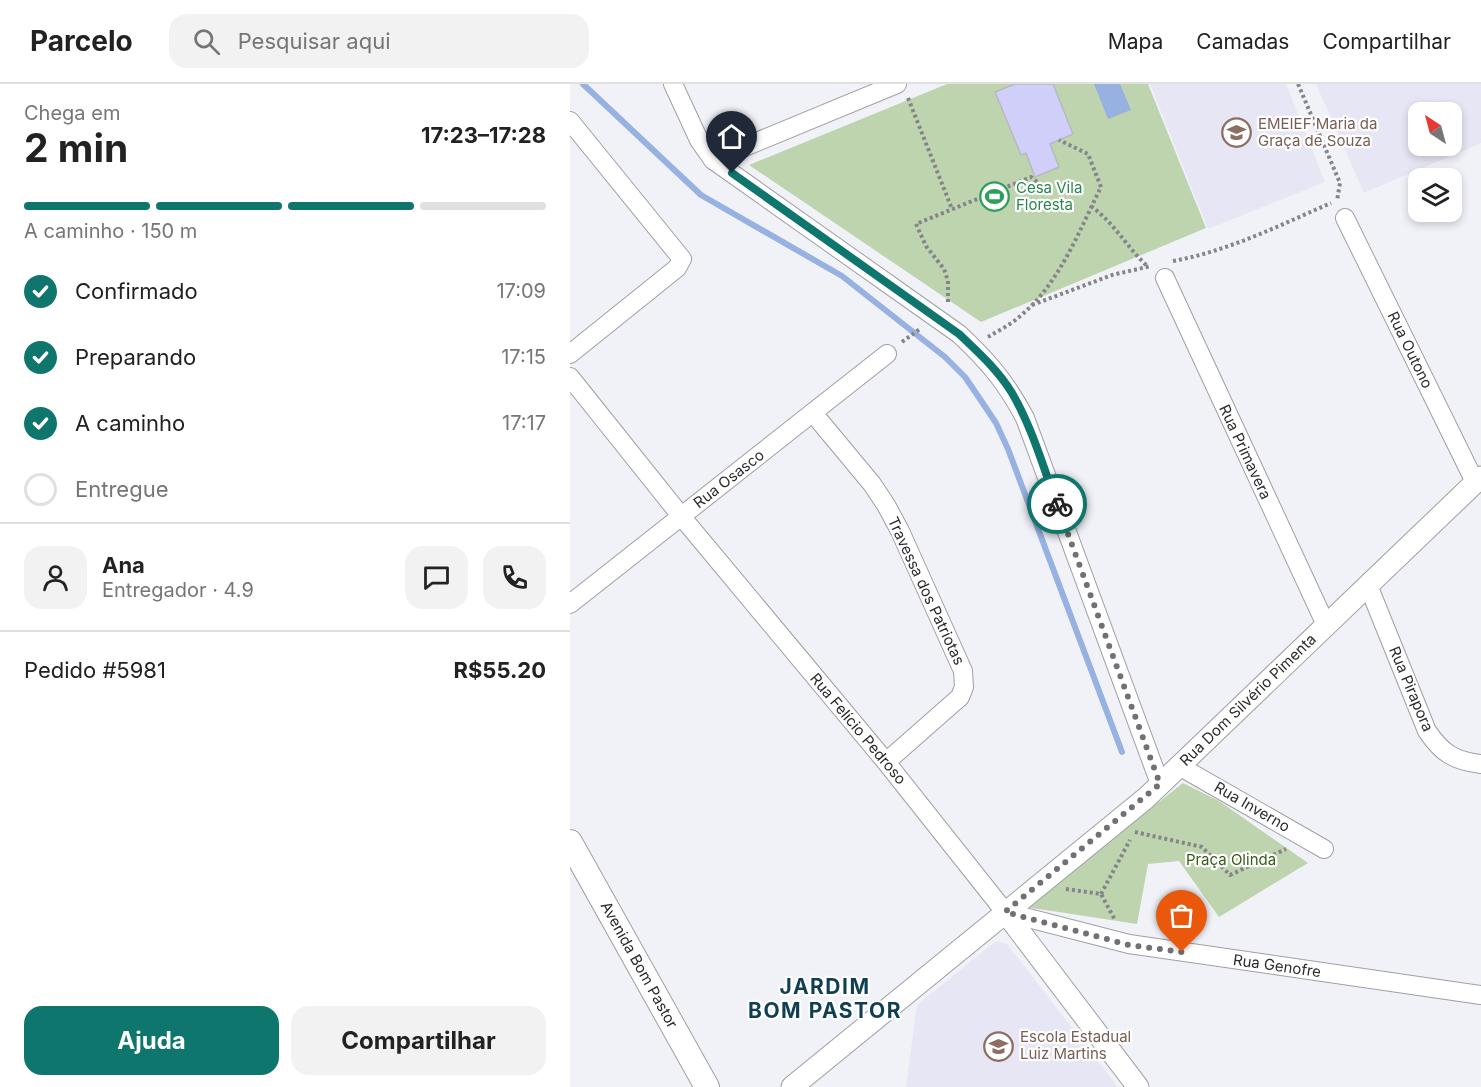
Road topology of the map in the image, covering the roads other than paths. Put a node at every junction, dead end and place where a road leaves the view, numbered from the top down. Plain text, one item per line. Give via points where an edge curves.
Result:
1 (673, 84) edge
2 (895, 87) edge
3 (570, 121) edge
4 (713, 160) junction
5 (1345, 218) road end
6 (1165, 268) road end
7 (894, 348) road end
8 (570, 354) edge
9 (570, 377) edge
10 (813, 413) junction
11 (1478, 479) edge
12 (681, 516) junction
13 (1368, 585) junction
14 (570, 604) edge
15 (1326, 625) junction
16 (886, 762) junction
17 (1481, 764) edge
18 (1179, 766) junction
19 (1160, 784) junction
20 (570, 842) edge
21 (1324, 849) dead end
22 (1005, 912) junction
23 (1481, 995) edge
24 (707, 1087) edge
25 (792, 1087) edge
26 (1138, 1087) edge

1 - 4 street via 699,141
2 - 4 street
3 - 8 street via 682,259 677,268
4 - 19 street via 959,334 987,360 1011,391 1025,418
5 - 11 street, Rua Outono
6 - 15 street, Rua Primavera
7 - 10 street, Rua Osasco
9 - 12 street, Rua Felício Pedroso
10 - 12 street, Rua Osasco
10 - 16 street, Travessa dos Patriotas via 886,505 963,671 960,696
11 - 13 street, Rua Dom Silvério Pimenta
12 - 14 street, Rua Osasco
12 - 16 street, Rua Felício Pedroso
13 - 15 street, Rua Dom Silvério Pimenta
13 - 17 street, Rua Pirapora via 1427,731 1438,747 1452,757
15 - 18 street, Rua Dom Silvério Pimenta
16 - 22 street, Rua Felício Pedroso
18 - 19 street, Rua Dom Silvério Pimenta
18 - 21 street, Rua Inverno
19 - 22 street, Rua Dom Silvério Pimenta
20 - 24 main road, Avenida Bom Pastor
22 - 23 street, Rua Genofre via 1129,945
22 - 25 street, Rua Dom Silvério Pimenta
22 - 26 street, Rua Felício Pedroso

